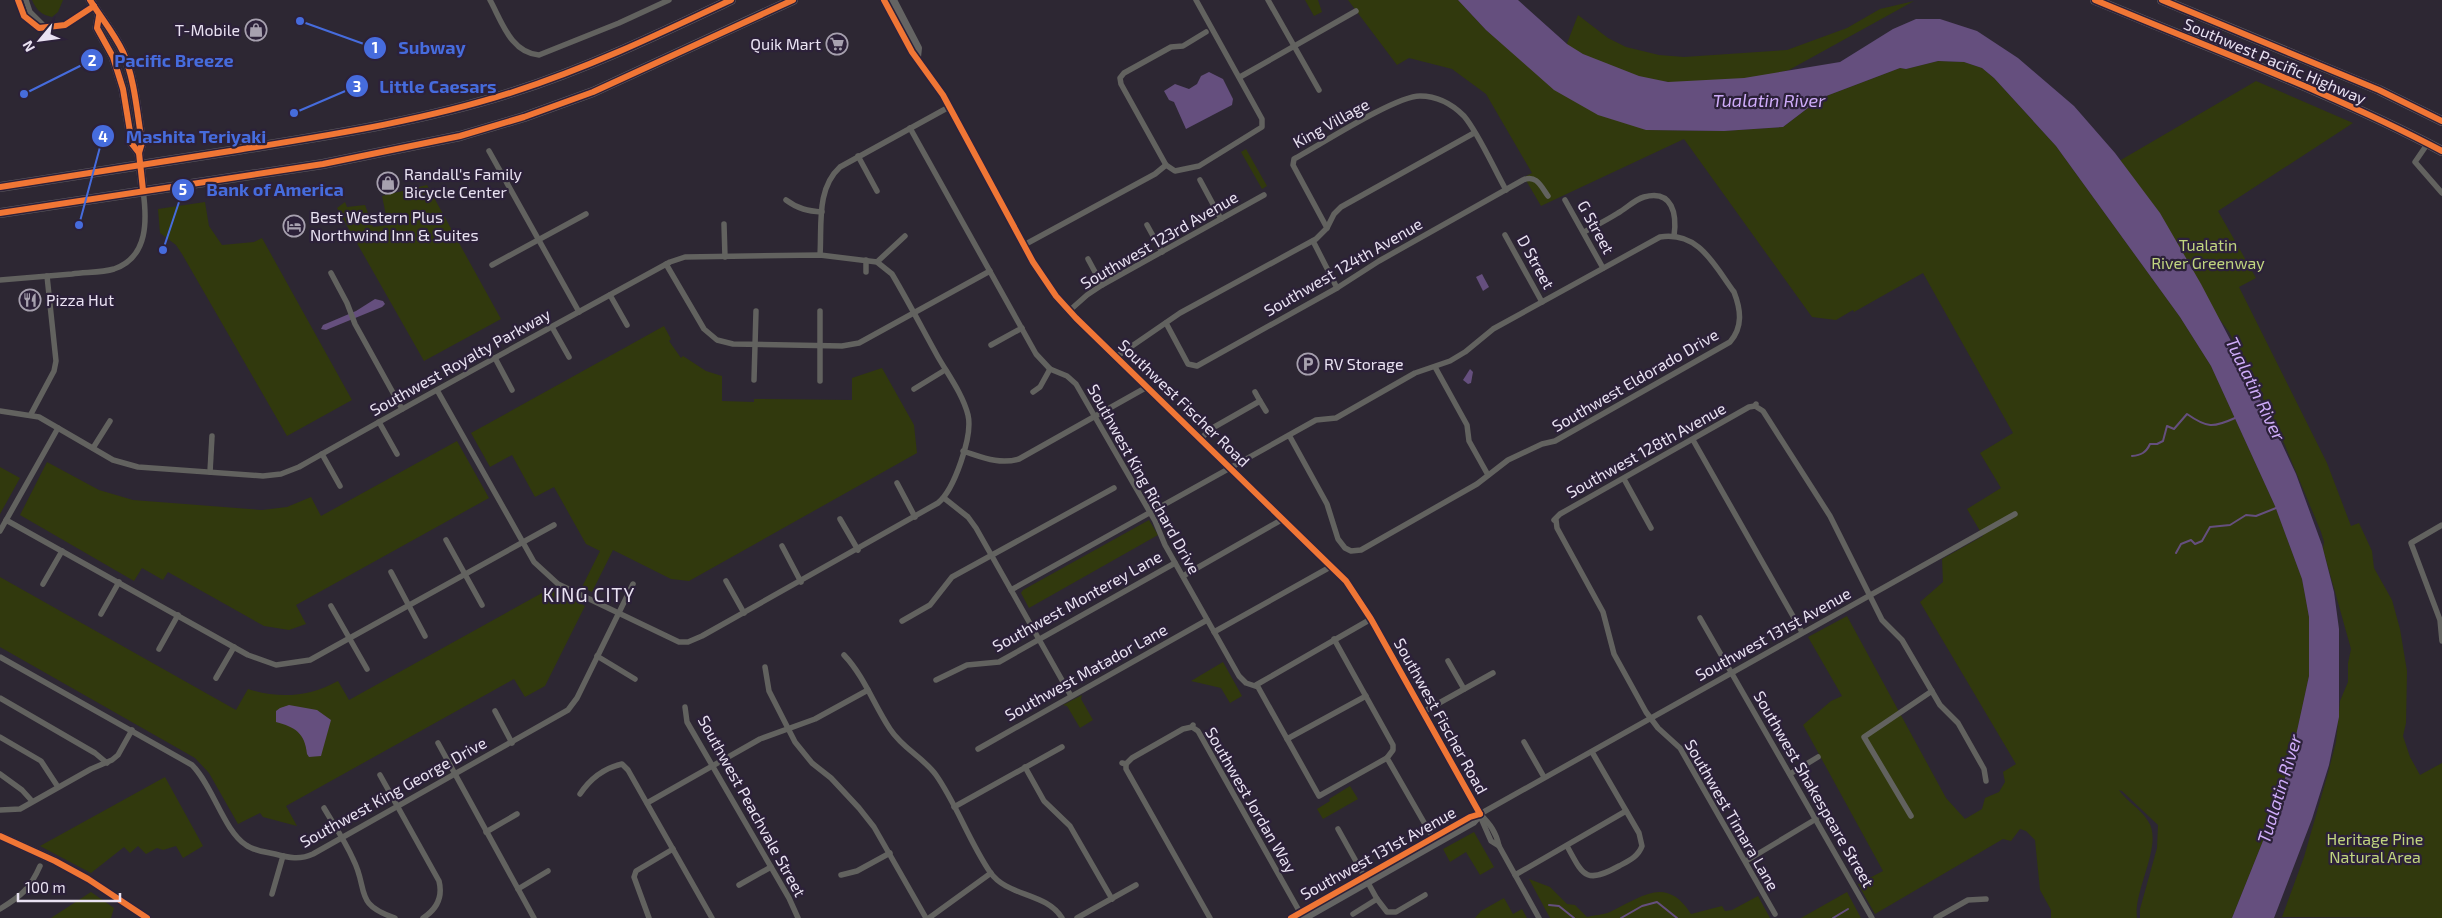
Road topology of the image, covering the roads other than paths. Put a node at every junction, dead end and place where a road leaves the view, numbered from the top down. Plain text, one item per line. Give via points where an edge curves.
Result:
1 (18, 0) edge
2 (26, 0) edge
3 (490, 0) edge
4 (668, 0) edge
5 (730, 0) edge
6 (792, 0) edge
7 (884, 0) edge
8 (893, 0) edge
9 (1196, 0) edge
10 (1268, 0) edge
11 (2095, 0) edge
12 (2162, 0) edge
13 (92, 3) edge
14 (1356, 11) dead end
15 (45, 27) junction
16 (1206, 32) dead end
17 (1295, 46) junction
18 (917, 57) junction
19 (1240, 77) junction
20 (1319, 90) dead end
21 (949, 107) junction
22 (2442, 121) edge
23 (910, 128) junction
24 (1474, 133) junction
25 (2428, 143) junction
26 (489, 151) dead end
27 (2442, 151) edge
28 (858, 156) junction
29 (139, 165) junction
30 (1166, 165) junction
31 (1200, 180) dead end
32 (0, 186) edge
33 (143, 190) junction
34 (1506, 190) junction
35 (877, 191) dead end
36 (2442, 193) edge
37 (1264, 195) dead end
38 (1548, 196) dead end
39 (786, 200) dead end
40 (1565, 200) dead end
41 (0, 212) edge
42 (822, 212) junction
43 (586, 214) dead end
44 (1221, 219) junction
45 (724, 224) dead end
46 (1147, 226) dead end
47 (1327, 228) junction
48 (1584, 232) junction
49 (1505, 235) dead end
50 (904, 236) dead end
51 (1674, 236) junction
52 (539, 240) junction
53 (1313, 241) junction
54 (1024, 245) junction
55 (1162, 252) junction
56 (820, 255) junction
57 (725, 258) junction
58 (1088, 258) dead end
59 (866, 260) junction
60 (877, 262) junction
61 (666, 264) junction
62 (492, 266) dead end
63 (1603, 268) junction
64 (990, 271) junction
65 (866, 272) dead end
66 (330, 274) dead end
67 (47, 276) junction
68 (0, 280) edge
69 (1102, 285) junction
70 (1337, 288) junction
71 (610, 295) junction
72 (1542, 302) junction
73 (756, 311) dead end
74 (820, 311) dead end
75 (1069, 311) junction
76 (579, 312) junction
77 (914, 314) junction
78 (1166, 323) junction
79 (627, 325) dead end
80 (552, 327) junction
81 (1022, 328) junction
82 (755, 344) junction
83 (820, 345) junction
84 (991, 345) dead end
85 (569, 357) dead end
86 (1116, 357) junction
87 (495, 358) junction
88 (1435, 367) junction
89 (945, 370) junction
90 (1050, 370) junction
91 (754, 380) dead end
92 (820, 381) dead end
93 (1147, 387) junction
94 (914, 388) dead end
95 (437, 390) junction
96 (512, 390) dead end
97 (1033, 392) dead end
98 (1255, 392) dead end
99 (1260, 401) junction
100 (402, 409) junction
101 (0, 410) edge
102 (1266, 411) dead end
103 (31, 414) junction
104 (1094, 417) junction
105 (110, 421) dead end
106 (379, 422) junction
107 (58, 428) junction
108 (1288, 435) junction
109 (212, 436) dead end
110 (1201, 439) junction
111 (1693, 440) junction
112 (93, 448) junction
113 (964, 451) junction
114 (322, 454) junction
115 (397, 454) dead end
116 (1231, 468) junction
117 (210, 472) junction
118 (1488, 475) junction
119 (1624, 479) junction
120 (897, 484) dead end
121 (340, 486) dead end
122 (1114, 488) dead end
123 (944, 498) junction
124 (1150, 512) junction
125 (2015, 514) dead end
126 (915, 517) junction
127 (840, 519) dead end
128 (1283, 519) junction
129 (6, 520) junction
130 (1554, 520) joint
131 (554, 525) dead end
132 (2442, 525) edge
133 (1651, 528) dead end
134 (0, 531) edge
135 (446, 540) dead end
136 (522, 543) junction
137 (782, 546) dead end
138 (858, 550) junction
139 (62, 551) junction
140 (991, 555) junction
141 (1175, 563) junction
142 (1332, 566) junction
143 (391, 572) dead end
144 (465, 574) junction
145 (1183, 576) junction
146 (726, 581) dead end
147 (119, 582) junction
148 (801, 582) junction
149 (43, 584) dead end
150 (633, 584) dead end
151 (1011, 590) junction
152 (1869, 596) junction
153 (482, 605) dead end
154 (331, 606) dead end
155 (409, 606) junction
156 (618, 613) junction
157 (744, 613) junction
158 (101, 614) dead end
159 (178, 615) junction
160 (1700, 618) dead end
161 (1371, 619) junction
162 (2441, 619) edge
163 (1207, 620) junction
164 (902, 621) dead end
165 (1214, 632) junction
166 (1802, 632) junction
167 (425, 636) dead end
168 (350, 639) junction
169 (1334, 639) junction
170 (1038, 640) junction
171 (2442, 640) edge
172 (234, 647) junction
173 (159, 649) dead end
174 (844, 655) dead end
175 (0, 656) edge
176 (597, 656) junction
177 (1448, 661) dead end
178 (765, 667) dead end
179 (367, 669) dead end
180 (1493, 673) dead end
181 (1731, 674) junction
182 (216, 678) dead end
183 (635, 679) dead end
184 (936, 680) dead end
185 (1256, 685) junction
186 (1464, 689) junction
187 (868, 690) junction
188 (1932, 692) junction
189 (1070, 696) junction
190 (1366, 696) junction
191 (0, 698) edge
192 (686, 707) dead end
193 (495, 711) dead end
194 (1423, 712) junction
195 (1651, 719) junction
196 (788, 729) junction
197 (132, 730) junction
198 (0, 737) edge
199 (1287, 739) junction
200 (1524, 742) dead end
201 (438, 743) dead end
202 (512, 743) junction
203 (1062, 747) dead end
204 (978, 749) dead end
205 (1592, 752) junction
206 (1818, 757) dead end
207 (1387, 758) junction
208 (107, 763) junction
209 (712, 766) junction
210 (1025, 767) junction
211 (0, 774) edge
212 (455, 774) junction
213 (1790, 774) junction
214 (380, 775) dead end
215 (1544, 777) junction
216 (1986, 781) dead end
217 (58, 786) junction
218 (580, 794) dead end
219 (32, 801) junction
220 (647, 803) junction
221 (399, 807) junction
222 (954, 807) junction
223 (324, 808) dead end
224 (0, 810) edge
225 (1626, 811) junction
226 (517, 814) dead end
227 (1480, 814) junction
228 (1911, 816) dead end
229 (1816, 819) junction
230 (1338, 829) dead end
231 (486, 832) junction
232 (0, 836) edge
233 (341, 838) junction
234 (1433, 838) junction
235 (1567, 846) junction
236 (673, 849) junction
237 (890, 853) junction
238 (283, 856) junction
239 (1746, 861) junction
240 (40, 866) dead end
241 (771, 866) junction
242 (548, 871) dead end
243 (991, 873) junction
244 (841, 875) dead end
245 (1515, 875) junction
246 (1366, 880) junction
247 (739, 885) dead end
248 (1136, 885) dead end
249 (518, 889) junction
250 (272, 894) dead end
251 (1425, 896) dead end
252 (1112, 899) junction
253 (1377, 900) junction
254 (1986, 900) dead end
255 (0, 909) edge
256 (1353, 914) dead end
257 (1775, 914) dead end
258 (1303, 916) edge
259 (147, 918) edge
260 (395, 918) edge
261 (423, 918) edge
262 (534, 918) edge
263 (649, 918) edge
264 (712, 918) edge
265 (798, 918) edge
266 (927, 918) edge
267 (1062, 918) edge
268 (1077, 918) edge
269 (1210, 918) edge
270 (1291, 918) edge
271 (1539, 918) edge
272 (1872, 918) edge
273 (1936, 918) edge

1 - 15 street via 28,20 39,28
2 - 15 street via 30,12
3 - 4 street via 516,47 539,56
5 - 29 highway via 666,32 512,93 370,128
6 - 33 highway via 619,82 490,128 356,158
7 - 18 street, Southwest Fischer Road
8 - 18 street, Southwest Fischer Road via 918,48
9 - 19 street
10 - 17 street
11 - 25 highway, Southwest Pacific Highway
12 - 22 highway, Southwest Pacific Highway via 2370,87
13 - 15 street via 65,25
13 - 29 main road via 99,16 97,28 117,68 132,144 139,152
14 - 17 street
16 - 30 street via 1183,46 1171,46 1120,78
17 - 19 street
17 - 20 street
18 - 21 street, Southwest Fischer Road
19 - 30 street via 1262,119 1262,128 1199,166 1175,171
21 - 23 street
21 - 54 street, Southwest Fischer Road
23 - 28 street
23 - 64 street, Southwest King Richard Drive
24 - 34 street, King Village
24 - 47 street via 1341,207
24 - 47 street, King Village via 1454,106 1443,100 1410,97 1294,159 1293,165
25 - 27 highway, Southwest Pacific Highway
25 - 36 street via 2415,162
26 - 52 street
28 - 35 street
28 - 42 street via 831,175 825,186
29 - 32 highway
29 - 33 main road
30 - 54 street
31 - 44 street
33 - 41 highway
33 - 67 street via 144,235 128,260 114,269
34 - 38 street, Southwest 124th Avenue via 1531,178 1537,180
34 - 70 street, Southwest 124th Avenue via 1378,261
37 - 44 street, Southwest 123rd Avenue
39 - 42 street via 807,211
40 - 48 street, G Street
42 - 56 street
43 - 52 street
44 - 55 street, Southwest 123rd Avenue
45 - 57 street
46 - 55 street
47 - 53 street
48 - 51 street via 1634,202 1653,196 1664,199 1673,207 1676,219
48 - 63 street, G Street
49 - 72 street, D Street
50 - 60 street
51 - 63 street via 1652,240
51 - 118 street, Southwest Eldorado Drive via 1687,239 1701,248 1734,292 1740,313 1740,326 1735,336 1653,387 1555,441 1516,456
52 - 62 street
52 - 76 street
53 - 70 street
53 - 78 street
54 - 75 street, Southwest Fischer Road via 1049,287
55 - 69 street, Southwest 123rd Avenue
56 - 57 street, Southwest Royalty Parkway
56 - 59 street, Southwest Royalty Parkway
57 - 61 street, Southwest Royalty Parkway via 685,258
58 - 69 street
59 - 60 street, Southwest Royalty Parkway
59 - 65 street
60 - 77 street via 892,274
61 - 71 street, Southwest Royalty Parkway
61 - 82 street via 709,335 723,342
63 - 72 street
64 - 77 street
64 - 81 street, Southwest King Richard Drive
66 - 100 street
67 - 68 street
67 - 103 street via 56,361
69 - 75 street, Southwest 123rd Avenue
70 - 78 street, Southwest 124th Avenue via 1193,366 1188,364
71 - 76 street, Southwest Royalty Parkway
71 - 79 street
72 - 88 street via 1493,329 1465,352
73 - 82 street
74 - 83 street
75 - 86 street, Southwest Fischer Road
76 - 80 street, Southwest Royalty Parkway
77 - 83 street via 850,346
77 - 89 street
78 - 86 street
80 - 85 street
80 - 87 street, Southwest Royalty Parkway
81 - 84 street
81 - 90 street, Southwest King Richard Drive via 1036,354
82 - 83 street
82 - 91 street
83 - 92 street
86 - 93 street, Southwest Fischer Road
87 - 95 street, Southwest Royalty Parkway
87 - 96 street
88 - 108 street via 1418,371 1336,418 1316,420
88 - 118 street via 1467,425 1469,441
89 - 94 street
89 - 113 street via 968,414
90 - 97 street
90 - 104 street, Southwest King Richard Drive via 1072,380
93 - 104 street
93 - 110 street, Southwest Fischer Road
95 - 100 street, Southwest Royalty Parkway
95 - 136 street
98 - 99 street
99 - 102 street
99 - 110 street via 1209,430
100 - 106 street, Southwest Royalty Parkway
101 - 103 street, Southwest Royalty Parkway
103 - 107 street, Southwest Royalty Parkway
104 - 113 street via 1008,462
104 - 124 street, Southwest King Richard Drive
105 - 112 street
106 - 114 street, Southwest Royalty Parkway
106 - 115 street
107 - 112 street, Southwest Royalty Parkway
107 - 129 street
108 - 116 street
108 - 118 street, Southwest Eldorado Drive via 1327,504 1338,539 1351,551 1361,550
109 - 117 street
110 - 116 street, Southwest Fischer Road
111 - 119 street, Southwest 128th Avenue
111 - 152 street, Southwest 128th Avenue via 1756,405 1763,411 1830,516
111 - 166 street
112 - 117 street, Southwest Royalty Parkway via 113,460 138,467
113 - 123 street
114 - 117 street, Southwest Royalty Parkway via 290,471 272,475
114 - 121 street
116 - 124 street
116 - 128 street, Southwest Fischer Road
119 - 130 street, Southwest 128th Avenue
119 - 133 street
120 - 126 street
122 - 140 street
123 - 126 street
123 - 140 street via 968,517
124 - 141 street, Southwest King Richard Drive
124 - 151 street
125 - 152 street, Southwest 131st Avenue
126 - 138 street
127 - 138 street
128 - 142 street, Southwest Fischer Road
128 - 145 street, Southwest Monterey Lane
129 - 134 street
129 - 139 street
130 - 195 street, Southwest Timara Lane via 1603,612 1614,654
131 - 136 street
132 - 162 street via 2411,542
135 - 144 street
136 - 144 street
136 - 156 street via 549,578
137 - 148 street
138 - 148 street
139 - 147 street
139 - 149 street
140 - 151 street
140 - 164 street via 952,577 930,605
141 - 145 street, Southwest King Richard Drive
141 - 170 street, Southwest Monterey Lane
142 - 161 street, Southwest Fischer Road
142 - 165 street
143 - 155 street
144 - 153 street
144 - 155 street
145 - 163 street, Southwest King Richard Drive
146 - 157 street
147 - 158 street
147 - 159 street
148 - 157 street
150 - 156 street, Southwest King George Drive
151 - 170 street
152 - 166 street, Southwest 131st Avenue
152 - 188 street via 1882,620 1907,646
154 - 168 street
155 - 167 street
155 - 168 street
156 - 157 street via 670,640 688,642
156 - 176 street, Southwest King George Drive
159 - 172 street
159 - 173 street
160 - 181 street, Southwest Shakespeare Street
161 - 169 street
161 - 194 street, Southwest Fischer Road
162 - 171 street
163 - 165 street, Southwest King Richard Drive
163 - 189 street, Southwest Matador Lane
165 - 185 street, Southwest King Richard Drive via 1241,679
166 - 181 street, Southwest 131st Avenue
168 - 172 street via 310,660 276,665
168 - 179 street
169 - 185 street
169 - 190 street
170 - 184 street, Southwest Monterey Lane via 999,662 967,665
170 - 189 street
172 - 182 street
174 - 187 street
175 - 197 street, Southwest King George Drive
176 - 183 street
176 - 202 street, Southwest King George Drive via 568,710
177 - 186 street
178 - 196 street via 769,691
180 - 186 street
181 - 195 street, Southwest 131st Avenue
181 - 213 street, Southwest Shakespeare Street
185 - 199 street, Southwest King Richard Drive
186 - 194 street
187 - 196 street via 815,719
187 - 222 street via 896,738 935,773
188 - 216 street via 1958,723 1984,769
188 - 228 street via 1864,737
189 - 204 street, Southwest Matador Lane
190 - 199 street
190 - 207 street via 1393,745
191 - 208 street
192 - 209 street, Southwest Peachvale Street via 687,722
193 - 202 street, Southwest King George Drive
194 - 227 street, Southwest Fischer Road
195 - 205 street, Southwest 131st Avenue
195 - 239 street, Southwest Timara Lane via 1680,748
196 - 209 street via 760,739
196 - 237 street via 812,763 832,778 859,808
197 - 208 street via 118,755
197 - 238 street, Southwest King George Drive via 196,769 241,842 252,849
198 - 217 street via 41,761
199 - 207 street, Southwest King Richard Drive via 1319,796
200 - 215 street
201 - 212 street
202 - 212 street, Southwest King George Drive
203 - 210 street
205 - 215 street, Southwest 131st Avenue
205 - 225 street
206 - 213 street
207 - 234 street
208 - 217 street
209 - 220 street
209 - 241 street, Southwest Peachvale Street
210 - 222 street
210 - 252 street via 1047,805 1070,826
211 - 219 street
212 - 221 street, Southwest King George Drive
212 - 231 street
213 - 229 street, Southwest Shakespeare Street
214 - 221 street
215 - 227 street, Southwest 131st Avenue
217 - 219 street
218 - 220 street via 589,780 622,764
219 - 224 street via 20,809
220 - 236 street
221 - 233 street, Southwest King George Drive
221 - 261 street via 439,880 441,893 433,911
222 - 243 street
223 - 233 street
225 - 235 street
225 - 235 street via 1642,844 1634,858 1596,877 1582,871
226 - 231 street
227 - 234 street, Southwest 131st Avenue
227 - 245 street, Southwest Fischer Road via 1491,841 1499,846
227 - 246 street, Southwest 131st Avenue via 1473,822
229 - 239 street
229 - 272 street, Southwest Shakespeare Street
230 - 246 street
231 - 249 street
232 - 259 street via 88,879
233 - 238 street, Southwest King George Drive via 307,857
233 - 260 street via 354,860 367,901 380,913
234 - 246 street, Southwest 131st Avenue
235 - 245 street
236 - 263 street via 636,871 634,877
236 - 264 street
237 - 244 street via 857,871
237 - 266 street
238 - 250 street
239 - 257 street, Southwest Timara Lane
240 - 255 street via 25,892
241 - 247 street
241 - 265 street, Southwest Peachvale Street
242 - 249 street
243 - 266 street
243 - 267 street via 1014,890 1056,908
245 - 271 street, Southwest Fischer Road
246 - 253 street
246 - 258 street, Southwest 131st Avenue
248 - 252 street
249 - 262 street
251 - 253 street via 1392,913 1383,910
252 - 268 street
253 - 256 street
254 - 273 street via 1968,900
258 - 269 street, Southwest Jordan Way via 1193,726 1124,763
258 - 270 street, Southwest 131st Avenue

